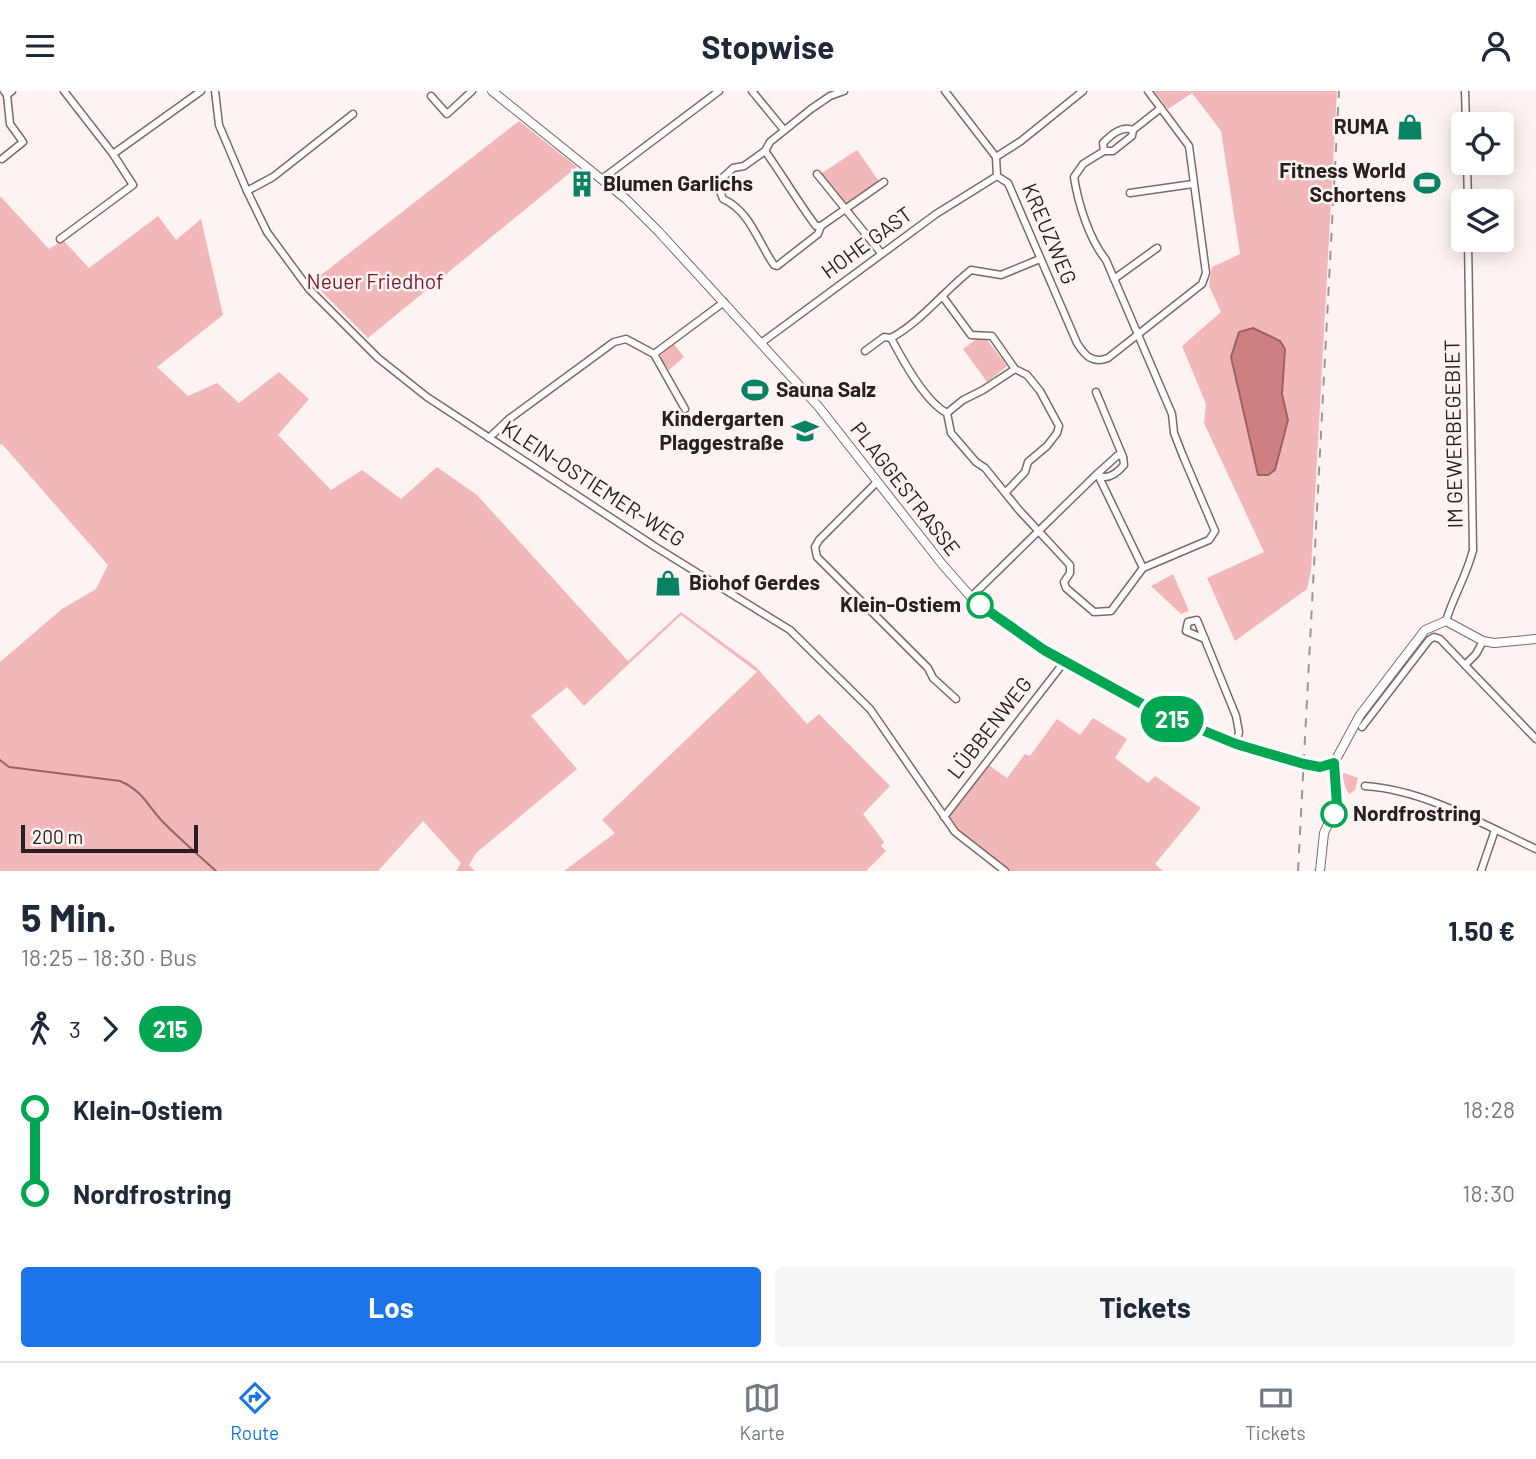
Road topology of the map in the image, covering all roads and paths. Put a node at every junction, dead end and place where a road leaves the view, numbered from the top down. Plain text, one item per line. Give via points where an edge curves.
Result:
1 (64, 91) edge
2 (201, 91) edge
3 (215, 91) edge
4 (472, 91) edge
5 (492, 91) edge
6 (719, 91) edge
7 (752, 91) edge
8 (844, 91) edge
9 (945, 91) edge
10 (1083, 91) edge
11 (1148, 91) edge
12 (1465, 91) edge
13 (8, 92) edge
14 (431, 96) dead end
15 (1161, 108) junction
16 (1466, 112) edge
17 (353, 114) dead end
18 (784, 130) junction
19 (1133, 130) junction
20 (765, 151) junction
21 (1104, 151) junction
22 (113, 154) junction
23 (996, 157) junction
24 (2, 159) dead end
25 (817, 174) dead end
26 (997, 176) junction
27 (601, 179) junction
28 (884, 182) dead end
29 (1193, 184) junction
30 (247, 191) junction
31 (1130, 193) dead end
32 (846, 211) junction
33 (821, 226) junction
34 (60, 239) dead end
35 (1157, 248) dead end
36 (1468, 252) edge
37 (881, 253) junction
38 (1040, 259) junction
39 (1114, 279) junction
40 (943, 297) junction
41 (724, 302) junction
42 (1138, 335) junction
43 (891, 338) junction
44 (761, 343) junction
45 (866, 351) dead end
46 (654, 354) junction
47 (1015, 369) junction
48 (1096, 392) dead end
49 (685, 409) dead end
50 (947, 413) junction
51 (489, 438) junction
52 (1123, 457) junction
53 (1098, 475) junction
54 (877, 482) junction
55 (1006, 492) junction
56 (1038, 531) junction
57 (1143, 568) junction
58 (971, 597) junction
59 (1446, 621) junction
60 (1205, 639) dead end
61 (1536, 639) edge
62 (1483, 641) junction
63 (1065, 661) junction
64 (1465, 665) junction
65 (956, 699) dead end
66 (1362, 727) dead end
67 (1536, 739) edge
68 (1236, 744) junction
69 (1334, 763) junction
70 (1365, 786) dead end
71 (944, 817) junction
72 (1495, 830) junction
73 (1536, 849) edge
74 (1005, 871) edge
75 (1320, 871) edge
76 (1481, 871) edge

1 - 22 street
2 - 22 street
3 - 30 street, KLEIN-OSTIEMER-WEG via 219,125
4 - 14 street via 447,114
5 - 27 street, PLAGGESTRASSE
6 - 27 street
7 - 18 street
8 - 18 street
9 - 23 street
10 - 23 street
11 - 15 street
12 - 16 street
13 - 24 street via 10,124 23,142
15 - 19 street
15 - 29 street via 1189,146
17 - 30 street via 273,177
18 - 20 street
19 - 21 street via 1113,151
19 - 21 street via 1126,127 1106,139
20 - 33 street via 816,226
20 - 33 street via 733,168 717,183 723,199 735,204 774,265 818,234
21 - 39 street via 1083,164 1074,177 1086,224
22 - 34 street via 133,185
23 - 26 street, KREUZWEG
25 - 32 street
26 - 37 street, HOHE GAST
26 - 38 street, KREUZWEG via 1008,183
27 - 41 street, PLAGGESTRASSE via 659,232
28 - 32 street
29 - 31 street
29 - 42 street via 1206,273 1202,284
30 - 51 street, KLEIN-OSTIEMER-WEG via 267,232 309,289 396,372
32 - 33 street
32 - 37 street
35 - 39 street
36 - 59 street, IM GEWERBEGEBIET via 1473,550
37 - 44 street, HOHE GAST
38 - 40 street via 1000,275 971,269
38 - 42 street, KREUZWEG via 1085,355 1095,361 1108,358
39 - 42 street
40 - 43 street
40 - 47 street via 971,334 992,336
41 - 44 street, PLAGGESTRASSE
41 - 46 street
42 - 57 street via 1215,527 1209,540
43 - 45 street via 884,337
43 - 50 street via 914,378
44 - 54 street, PLAGGESTRASSE
46 - 49 street
46 - 51 street via 620,339
47 - 50 street
47 - 55 street via 1040,391 1059,426
48 - 52 street
50 - 55 street via 951,433
51 - 71 street, KLEIN-OSTIEMER-WEG via 790,630 870,709
52 - 53 street via 1118,455
52 - 53 street via 1118,472
53 - 56 street
53 - 57 street
54 - 58 street, PLAGGESTRASSE
54 - 65 street via 819,540 817,557
55 - 56 street
56 - 57 street via 1070,565 1063,586 1094,612 1114,609
56 - 58 street
58 - 63 street, PLAGGESTRASSE
59 - 62 street
59 - 69 street via 1425,630 1360,715
60 - 68 street via 1236,716
61 - 62 street
62 - 64 street
63 - 68 street, PLAGGESTRASSE via 1151,709
63 - 71 street, LÜBBENWEG
64 - 66 street via 1440,639 1429,640
64 - 67 street
68 - 69 street, PLAGGESTRASSE via 1304,764 1320,767
69 - 75 street via 1337,805 1324,833
70 - 72 street via 1429,801
71 - 74 street, KLEIN-OSTIEMER-WEG via 955,832
72 - 73 street
72 - 76 street

